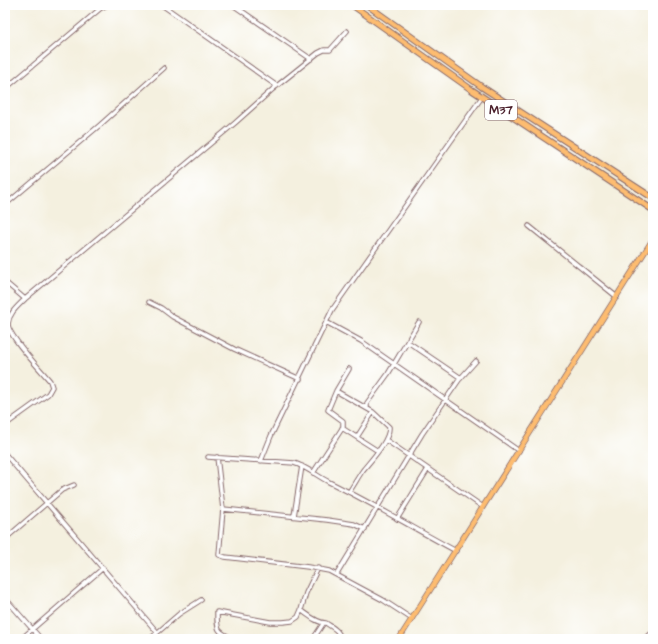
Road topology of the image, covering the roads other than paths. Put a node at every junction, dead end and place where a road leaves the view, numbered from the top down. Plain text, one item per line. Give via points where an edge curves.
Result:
1 (107, 5) edge
2 (162, 5) edge
3 (233, 5) edge
4 (352, 5) edge
5 (366, 5) edge
6 (347, 31) dead end
7 (311, 59) junction
8 (164, 68) dead end
9 (277, 86) junction
10 (5, 90) edge
11 (482, 96) junction
12 (653, 198) edge
13 (5, 205) edge
14 (653, 210) edge
15 (529, 226) dead end
16 (653, 239) edge
17 (5, 282) edge
18 (617, 297) junction
19 (26, 299) junction
20 (149, 302) dead end
21 (326, 322) junction
22 (419, 322) dead end
23 (408, 342) junction
24 (476, 361) dead end
25 (394, 364) junction
26 (349, 369) dead end
27 (461, 378) junction
28 (300, 379) junction
29 (336, 391) junction
30 (446, 399) junction
31 (367, 408) junction
32 (373, 412) junction
33 (5, 425) edge
34 (342, 428) junction
35 (357, 437) junction
36 (386, 440) junction
37 (378, 451) junction
38 (518, 451) junction
39 (5, 454) edge
40 (409, 456) junction
41 (208, 457) dead end
42 (217, 457) junction
43 (261, 461) junction
44 (302, 466) junction
45 (428, 469) junction
46 (313, 473) junction
47 (74, 485) dead end
48 (349, 492) junction
49 (47, 502) junction
50 (483, 507) junction
51 (378, 508) junction
52 (224, 509) junction
53 (294, 516) junction
54 (397, 519) junction
55 (365, 529) junction
56 (5, 539) edge
57 (456, 551) junction
58 (103, 568) junction
59 (318, 568) junction
60 (337, 574) junction
61 (5, 598) edge
62 (201, 600) dead end
63 (301, 610) junction
64 (412, 619) junction
65 (323, 624) junction
66 (32, 629) junction
67 (157, 632) junction
68 (653, 632) edge
69 (646, 638) dead end
70 (21, 639) edge
71 (41, 639) edge
72 (150, 639) edge
73 (233, 639) edge
74 (312, 639) edge
75 (341, 639) edge
76 (399, 639) edge

1 - 10 street
2 - 9 street
3 - 7 street
4 - 11 highway, M37 / M37
5 - 12 highway, M37 / M37 via 482,87
6 - 7 street via 330,50 324,50
7 - 9 street
8 - 13 street
9 - 19 street
11 - 14 highway, M37 / M37
11 - 21 street
15 - 18 street
16 - 18 main road
17 - 19 street
18 - 38 main road
19 - 33 street via 11,315 8,328 52,387 48,394
20 - 28 street via 234,349
21 - 25 street via 361,340
21 - 28 street
22 - 23 street
23 - 25 street
23 - 27 street
24 - 27 street
25 - 30 street
25 - 31 street via 367,403
26 - 29 street
27 - 30 street
28 - 43 street
29 - 31 street
29 - 34 street via 328,410 343,421
30 - 38 street
30 - 40 street
31 - 32 street
32 - 35 street
32 - 36 street via 389,427 390,432
34 - 35 street
34 - 46 street
35 - 37 street
36 - 37 street
36 - 40 street
37 - 48 street
38 - 50 main road
39 - 49 street
40 - 45 street
40 - 51 street
41 - 42 street
42 - 43 street
42 - 52 street
43 - 44 street via 294,463
44 - 46 street
44 - 53 street
45 - 50 street
45 - 54 street
46 - 48 street
47 - 49 street via 62,490
48 - 51 street
49 - 56 street
49 - 58 street
50 - 57 main road
51 - 54 street
51 - 55 street
52 - 53 street
52 - 59 street via 219,555
53 - 55 street via 346,523
54 - 57 street
55 - 60 street
57 - 64 main road
58 - 66 street
58 - 67 street
59 - 60 street
59 - 63 street
60 - 64 street
61 - 66 street
62 - 67 street
63 - 65 street
63 - 73 street via 298,617 283,622 217,612 217,626 220,632
64 - 76 main road
65 - 74 street
65 - 75 street via 326,623 336,630
66 - 70 street
66 - 71 street
67 - 72 street
68 - 69 street

